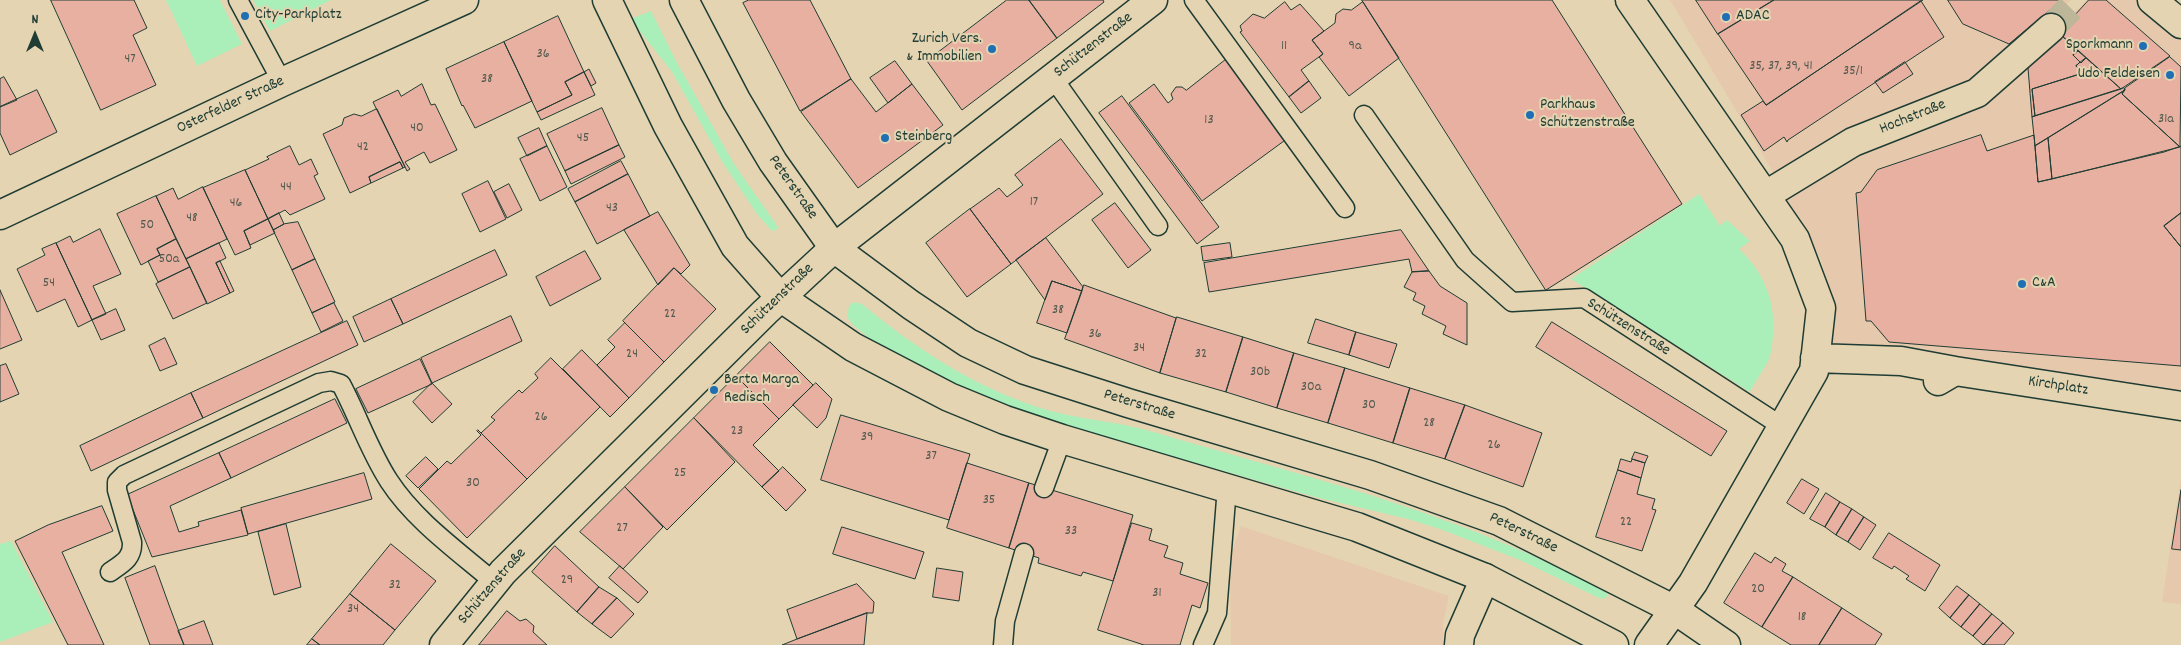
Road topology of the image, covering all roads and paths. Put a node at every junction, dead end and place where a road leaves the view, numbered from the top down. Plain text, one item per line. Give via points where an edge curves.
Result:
1 (238, 0) edge
2 (464, 0) edge
3 (607, 0) edge
4 (684, 0) edge
5 (1153, 0) edge
6 (1194, 0) edge
7 (1630, 0) edge
8 (2152, 0) edge
9 (2181, 24) edge
10 (2051, 28) tunnel mouth
11 (1053, 78) junction
12 (282, 82) junction
13 (1364, 115) dead end
14 (1766, 195) junction
15 (1345, 208) dead end
16 (0, 215) edge
17 (1158, 226) dead end
18 (834, 248) junction
19 (780, 297) junction
20 (1815, 358) junction
21 (2181, 406) edge
22 (1782, 427) junction
23 (1062, 439) junction
24 (1226, 487) junction
25 (1044, 488) dead end
26 (1024, 553) dead end
27 (110, 572) dead end
28 (1485, 578) junction
29 (494, 582) junction
30 (1674, 610) junction
31 (444, 645) edge
32 (1003, 645) edge
33 (1203, 645) edge
34 (1460, 645) edge
35 (1614, 645) edge
36 (1650, 645) edge
37 (1726, 645) edge

1 - 12 lane
2 - 12 main road, Osterfelder Straße
3 - 19 main road via 668,126 736,246
4 - 18 main road, Peterstraße via 736,100 773,162
5 - 11 main road, Schützenstraße
6 - 15 lane
7 - 14 main road
8 - 9 main road
10 - 14 main road, Hochstraße via 1977,93 1853,142
11 - 17 lane
11 - 18 main road, Schützenstraße
12 - 16 main road, Osterfelder Straße
13 - 22 lane, Schützenstraße via 1465,260 1512,302 1584,298
14 - 20 main road via 1795,239 1821,308
18 - 19 main road, Schützenstraße
18 - 30 main road, Peterstraße via 968,343 1025,370 1370,475 1498,521
19 - 23 main road via 869,356 949,397
19 - 29 main road, Schützenstraße
20 - 21 main road, Kirchplatz via 1901,362 1947,376
20 - 22 main road via 1814,371
22 - 30 main road via 1707,561
23 - 24 main road
23 - 25 lane
24 - 28 main road via 1357,527
24 - 33 lane via 1216,613
26 - 32 lane via 1005,622
27 - 29 lane via 129,559 133,551 117,490 117,482 124,475 319,382 331,381 341,384 371,450 399,494 423,520
28 - 34 main road via 1460,635
28 - 35 main road
29 - 31 main road, Schützenstraße
30 - 36 main road
30 - 37 main road, Peterstraße

